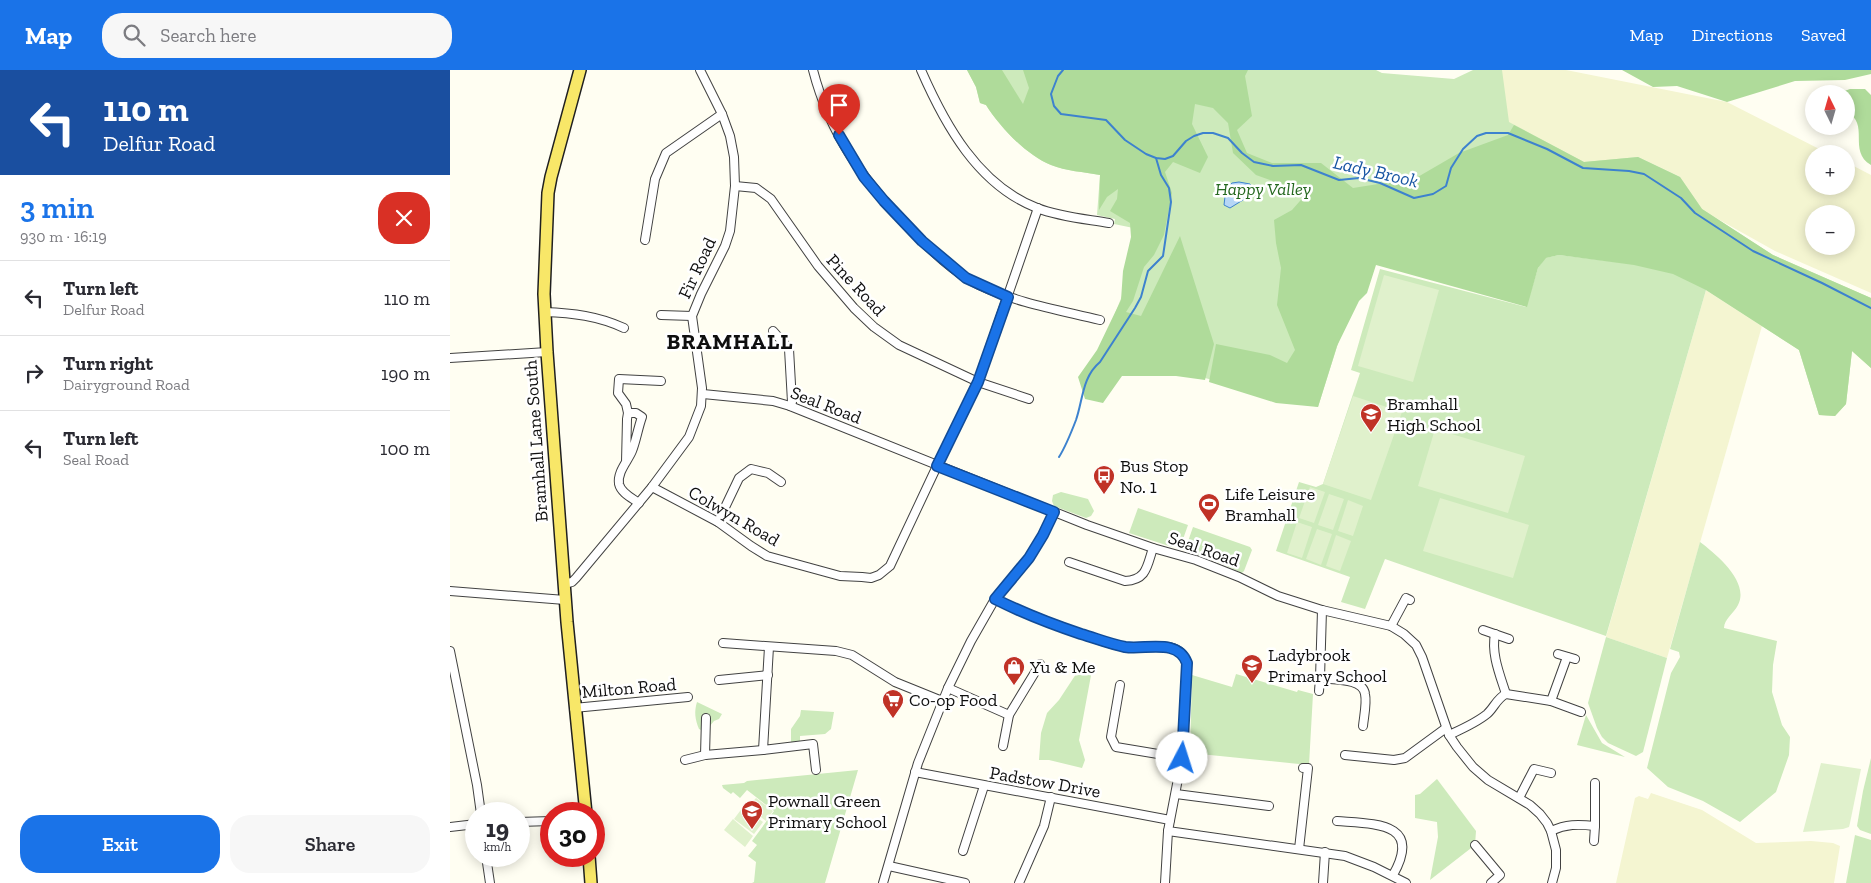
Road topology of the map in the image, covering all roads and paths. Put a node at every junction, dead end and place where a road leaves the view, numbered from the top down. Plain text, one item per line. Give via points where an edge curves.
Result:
1 (580, 70) edge
2 (700, 70) edge
3 (813, 70) edge
4 (921, 70) edge
5 (722, 114) junction
6 (735, 186) junction
7 (1038, 208) junction
8 (1109, 223) dead end
9 (645, 240) dead end
10 (1008, 297) junction
11 (544, 312) junction
12 (661, 315) dead end
13 (692, 316) junction
14 (1100, 320) dead end
15 (624, 328) dead end
16 (773, 331) dead end
17 (547, 352) junction
18 (450, 358) edge
19 (661, 381) dead end
20 (978, 382) junction
21 (703, 394) junction
22 (1029, 399) dead end
23 (790, 406) junction
24 (628, 413) junction
25 (626, 462) junction
26 (937, 466) junction
27 (781, 482) dead end
28 (652, 487) junction
29 (638, 503) junction
30 (1054, 512) junction
31 (718, 522) junction
32 (1153, 548) junction
33 (1070, 562) dead end
34 (564, 584) junction
35 (450, 590) edge
36 (995, 599) junction
37 (565, 600) junction
38 (1410, 600) dead end
39 (1322, 610) junction
40 (1391, 626) junction
41 (1483, 630) dead end
42 (1495, 634) junction
43 (1509, 639) dead end
44 (723, 643) dead end
45 (768, 647) junction
46 (450, 651) edge
47 (1558, 654) dead end
48 (1567, 657) junction
49 (1575, 659) dead end
50 (1040, 664) dead end
51 (768, 675) junction
52 (1320, 678) junction
53 (720, 680) dead end
54 (454, 685) edge
55 (1120, 685) dead end
56 (948, 688) junction
57 (1319, 691) dead end
58 (1506, 694) junction
59 (688, 697) dead end
60 (942, 700) junction
61 (1551, 701) junction
62 (574, 708) junction
63 (1581, 712) dead end
64 (1009, 715) junction
65 (706, 718) dead end
66 (1363, 726) dead end
67 (1447, 731) junction
68 (1004, 746) dead end
69 (763, 750) junction
70 (705, 754) junction
71 (1345, 755) dead end
72 (1182, 758) junction
73 (685, 760) dead end
74 (1303, 768) dead end
75 (816, 770) dead end
76 (915, 772) junction
77 (1551, 773) dead end
78 (1595, 783) dead end
79 (984, 786) junction
80 (1176, 794) junction
81 (1265, 795) dead end
82 (1051, 797) junction
83 (1519, 798) junction
84 (478, 802) edge
85 (585, 802) edge
86 (1170, 820) junction
87 (1337, 821) dead end
88 (465, 825) edge
89 (1595, 826) junction
90 (450, 827) edge
91 (1551, 830) junction
92 (1168, 831) junction
93 (1594, 841) dead end
94 (1475, 845) dead end
95 (1299, 849) junction
96 (964, 851) dead end
97 (1326, 852) junction
98 (889, 866) junction
99 (488, 867) edge
100 (590, 867) edge
101 (1392, 875) junction
102 (490, 883) edge
103 (591, 883) edge
104 (883, 883) edge
105 (965, 883) edge
106 (1019, 883) edge
107 (1165, 883) edge
108 (1323, 883) edge
109 (1406, 883) edge
110 (1491, 883) edge
111 (1552, 883) edge

1 - 11 main road, Bramhall Lane South via 548,193
2 - 5 street, Fir Road
3 - 10 street via 831,122 864,177 884,201 955,270
4 - 7 street via 950,129 975,162 1006,190
5 - 6 street, Fir Road via 733,147
5 - 9 street via 666,153 655,178
6 - 13 street, Fir Road via 726,246
6 - 20 street, Pine Road via 756,188 771,199 818,266 874,327 898,345
7 - 8 street
7 - 10 street, Colwyn Road
10 - 14 street
10 - 20 street, Colwyn Road
11 - 15 street via 583,315
11 - 17 main road, Bramhall Lane South
12 - 13 street
13 - 21 street, Fir Road
16 - 23 street via 789,349
17 - 18 street
17 - 34 main road, Bramhall Lane South
19 - 24 street via 618,379 618,393
20 - 22 street, Pine Road
20 - 26 street, Colwyn Road
21 - 23 street, Seal Road
21 - 28 street, Fir Road via 689,437
23 - 26 street, Seal Road
24 - 25 street
24 - 25 street via 642,417
25 - 29 street via 619,483 622,490
26 - 30 street, Seal Road
26 - 31 street, Colwyn Road via 890,566 875,576 840,576 767,556
27 - 31 street via 768,473 751,469 739,478
28 - 29 street, Fir Road
28 - 31 street, Colwyn Road
29 - 34 street, Fir Road via 576,578
30 - 32 street, Seal Road
30 - 36 street via 1029,558
32 - 33 street via 1144,575 1132,581
32 - 39 street, Seal Road via 1196,560 1278,596
34 - 37 main road, Bramhall Lane South
35 - 37 street
36 - 56 street
36 - 72 street via 1044,622 1113,644 1172,648 1180,652 1187,663
37 - 62 main road, Bramhall Lane South
38 - 40 street via 1406,598
39 - 40 street, Seal Road
39 - 52 street
40 - 67 street, Seal Road via 1416,645
41 - 42 street
42 - 43 street
42 - 58 street via 1493,648
44 - 45 street
45 - 51 street
45 - 60 street via 852,655 895,682
46 - 54 street
47 - 48 street
48 - 49 street
48 - 61 street
50 - 64 street
51 - 53 street
51 - 69 street
52 - 57 street
52 - 66 street via 1362,686 1365,694
54 - 84 street
55 - 72 street via 1111,737 1116,747
56 - 60 street
56 - 64 street
58 - 61 street
58 - 67 street via 1480,719
59 - 62 street, Milton Road
60 - 76 street
61 - 63 street
62 - 85 main road, Bramhall Lane South
64 - 68 street
65 - 70 street
67 - 71 street via 1405,758 1394,760
67 - 83 street, Seal Road via 1473,767
69 - 70 street
69 - 75 street via 813,744
70 - 73 street
72 - 80 street
74 - 95 street via 1308,768
76 - 79 street, Padstow Drive
76 - 98 street
77 - 83 street via 1534,769
78 - 89 street
79 - 82 street, Padstow Drive
79 - 96 street
80 - 81 street via 1266,806
80 - 86 street
82 - 86 street, Padstow Drive
82 - 106 street via 1044,826
83 - 91 street, Seal Road via 1540,814
86 - 92 street
87 - 101 street via 1378,825 1398,834 1403,849
88 - 90 street
89 - 91 street via 1576,824
89 - 93 street
91 - 111 street, Seal Road via 1556,850
92 - 95 street
92 - 107 street
94 - 110 street via 1500,875
95 - 97 street
97 - 101 street
97 - 108 street
98 - 104 street
98 - 105 street
99 - 102 street
100 - 103 main road
101 - 109 street

